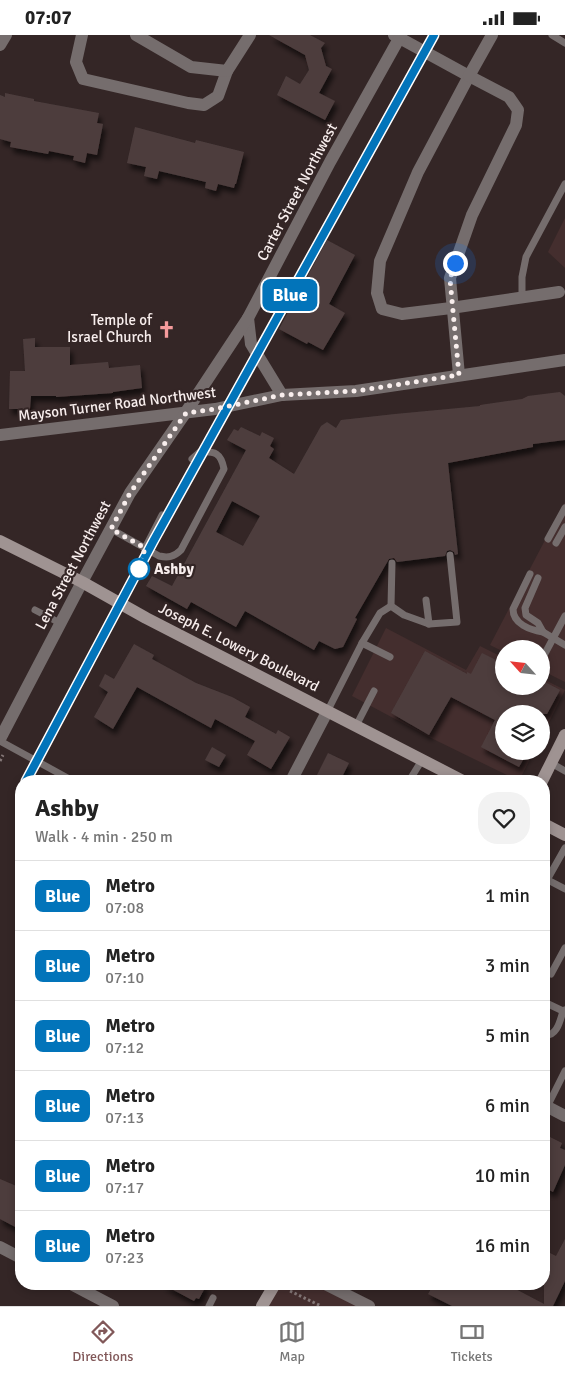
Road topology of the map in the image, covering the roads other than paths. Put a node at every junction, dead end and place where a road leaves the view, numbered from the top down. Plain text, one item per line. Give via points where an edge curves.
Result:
1 (6, 35) edge
2 (82, 35) edge
3 (136, 35) edge
4 (250, 35) edge
5 (492, 35) edge
6 (552, 35) edge
7 (398, 36) edge
8 (565, 43) edge
9 (0, 45) edge
10 (227, 71) junction
11 (469, 76) junction
12 (565, 184) edge
13 (558, 292) dead end
14 (522, 298) junction
15 (452, 308) junction
16 (248, 319) junction
17 (565, 360) edge
18 (459, 375) junction
19 (282, 395) junction
20 (186, 413) junction
21 (0, 435) edge
22 (192, 459) dead end
23 (565, 507) edge
24 (162, 515) dead end
25 (565, 527) edge
26 (111, 529) junction
27 (548, 539) dead end
28 (0, 541) edge
29 (556, 543) dead end
30 (145, 548) junction
31 (450, 555) dead end
32 (392, 563) dead end
33 (530, 573) dead end
34 (538, 578) dead end
35 (82, 582) junction
36 (426, 600) dead end
37 (391, 606) junction
38 (35, 611) dead end
39 (565, 616) edge
40 (60, 623) junction
41 (429, 624) junction
42 (543, 632) junction
43 (553, 638) junction
44 (362, 643) junction
45 (550, 644) edge
46 (565, 645) edge
47 (390, 657) dead end
48 (374, 691) dead end
49 (327, 711) junction
50 (356, 726) junction
51 (565, 735) edge
52 (0, 740) edge
53 (422, 759) junction
54 (551, 763) junction
55 (565, 771) edge
56 (62, 775) edge
57 (294, 775) edge
58 (413, 775) edge
59 (452, 775) edge
60 (545, 775) edge
61 (550, 827) edge
62 (565, 835) edge
63 (565, 848) edge
64 (550, 872) edge
65 (550, 881) edge
66 (565, 889) edge
67 (565, 948) edge
68 (551, 974) dead end
69 (550, 1004) edge
70 (564, 1010) edge
71 (550, 1035) edge
72 (565, 1071) edge
73 (550, 1097) edge
74 (550, 1108) edge
75 (565, 1116) edge
76 (0, 1247) edge
77 (15, 1255) edge
78 (82, 1290) edge
79 (271, 1290) edge
80 (337, 1290) edge
81 (213, 1298) dead end
82 (113, 1306) edge
83 (209, 1306) edge
84 (262, 1306) edge
85 (369, 1306) edge

1 - 9 street
2 - 10 street via 76,62 83,79 204,105 218,96
3 - 10 street via 191,67
4 - 10 street
5 - 11 street
6 - 8 lane
7 - 11 street
7 - 16 street, Carter Street Northwest
11 - 15 street via 509,97 518,110 516,125 472,215 450,279
11 - 15 street via 418,172 380,261 377,293 382,309 402,314
12 - 14 lane via 526,257
13 - 14 street
14 - 15 street
15 - 18 street
16 - 19 street via 252,344
16 - 20 street, Carter Street Northwest
17 - 18 street, Mayson Turner Road Northwest
18 - 19 street, Mayson Turner Road Northwest via 356,391
19 - 20 street, Mayson Turner Road Northwest
20 - 21 street, Mayson Turner Road Northwest
20 - 26 street, Lena Street Northwest via 130,493
22 - 30 lane via 200,452 210,451 222,460 224,469 175,556 159,556
23 - 27 lane
24 - 30 lane
25 - 29 lane
26 - 30 lane
26 - 35 street, Lena Street Northwest
28 - 35 main road, Joseph E. Lowery Boulevard
31 - 41 lane via 457,622
32 - 37 lane
33 - 42 lane via 513,615 516,621 533,631
34 - 42 lane via 525,608 526,615 538,623
35 - 40 street, Lena Street Northwest
35 - 49 main road, Joseph E. Lowery Boulevard
36 - 41 lane
37 - 41 lane via 404,615
37 - 44 lane via 380,613
38 - 40 lane
39 - 43 lane
40 - 52 street, Lena Street Northwest
42 - 43 lane
43 - 45 lane
43 - 46 lane
44 - 47 lane
44 - 49 lane
48 - 50 lane
49 - 50 main road, Joseph E. Lowery Boulevard
49 - 57 street
50 - 53 main road, Joseph E. Lowery Boulevard
51 - 54 main road
52 - 56 lane
53 - 58 lane
53 - 59 main road, Joseph E. Lowery Boulevard
54 - 55 lane
54 - 60 main road
61 - 62 main road
63 - 64 lane
65 - 66 lane
67 - 68 lane
69 - 70 lane
70 - 71 lane via 559,1025
72 - 73 lane
74 - 75 street
76 - 77 street
78 - 82 street
79 - 84 main road
80 - 85 street
81 - 83 lane

